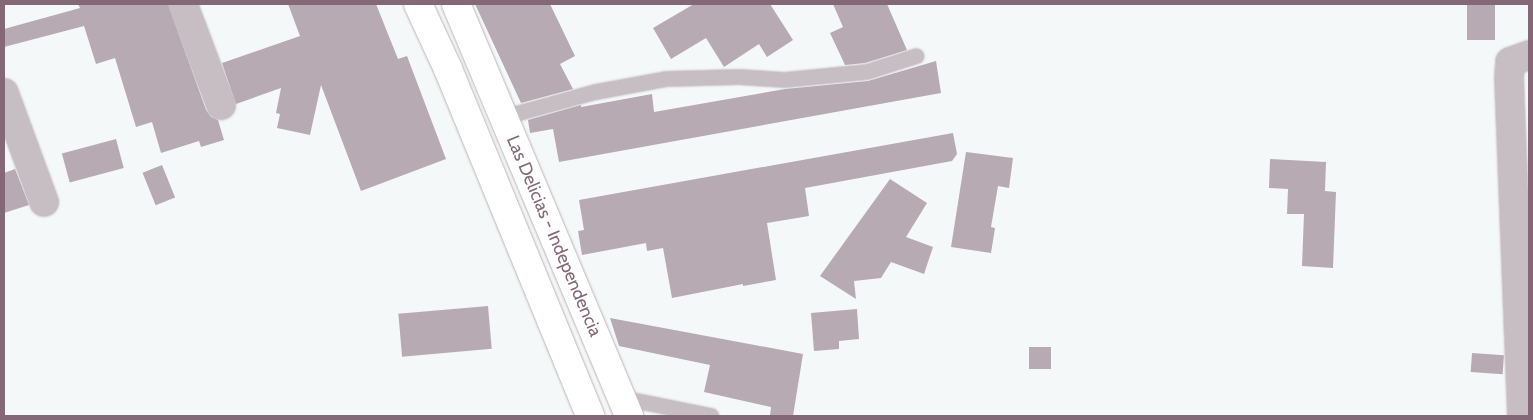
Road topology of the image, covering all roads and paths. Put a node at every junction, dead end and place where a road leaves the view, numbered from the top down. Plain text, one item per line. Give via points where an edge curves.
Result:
1 (182, 4) edge
2 (418, 4) edge
3 (456, 4) edge
4 (1529, 54) edge
5 (918, 56) dead end
6 (4, 93) edge
7 (221, 105) dead end
8 (505, 117) junction
9 (523, 161) junction
10 (491, 172) junction
11 (44, 202) dead end
12 (625, 407) edge
13 (590, 416) edge
14 (711, 416) edge
15 (1522, 416) edge

1 - 7 street
2 - 10 main road, Las Delicias - Independencia
3 - 8 main road, Las Delicias - Independencia
4 - 15 street via 1510,62 1509,78
5 - 8 lane via 867,72 786,80 739,77 666,79 596,92
6 - 11 street
8 - 9 main road, Las Delicias - Independencia
9 - 10 main road
9 - 12 main road, Las Delicias - Independencia
10 - 13 main road, Las Delicias - Independencia
12 - 14 lane

